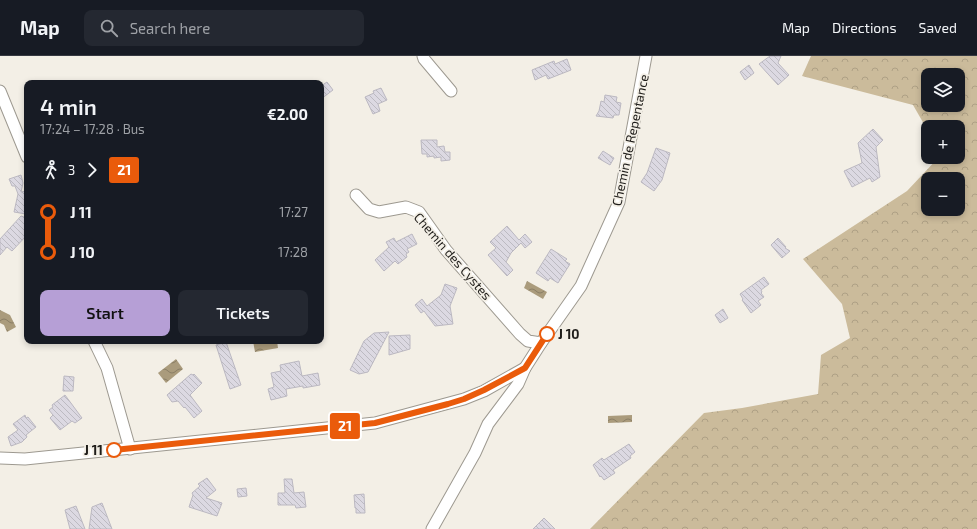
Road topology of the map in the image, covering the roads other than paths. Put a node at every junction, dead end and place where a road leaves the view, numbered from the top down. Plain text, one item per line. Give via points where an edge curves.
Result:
1 (423, 56) edge
2 (646, 56) edge
3 (0, 91) edge
4 (451, 91) dead end
5 (24, 150) edge
6 (356, 195) dead end
7 (541, 343) junction
8 (95, 344) edge
9 (525, 368) junction
10 (130, 448) junction
11 (0, 458) edge
12 (432, 529) edge

1 - 4 street
2 - 7 street, Chemin de Repentance via 620,202 581,286
3 - 5 street
6 - 7 street, Chemin des Cystes via 369,209 379,212 406,207 419,212 446,250 520,334 528,341
7 - 9 street, Chemin de Repentance
8 - 10 street via 107,368
9 - 10 street via 464,399 375,423
9 - 12 street, Chemin de Repentance via 518,384 488,424 475,453
10 - 11 street via 25,459

